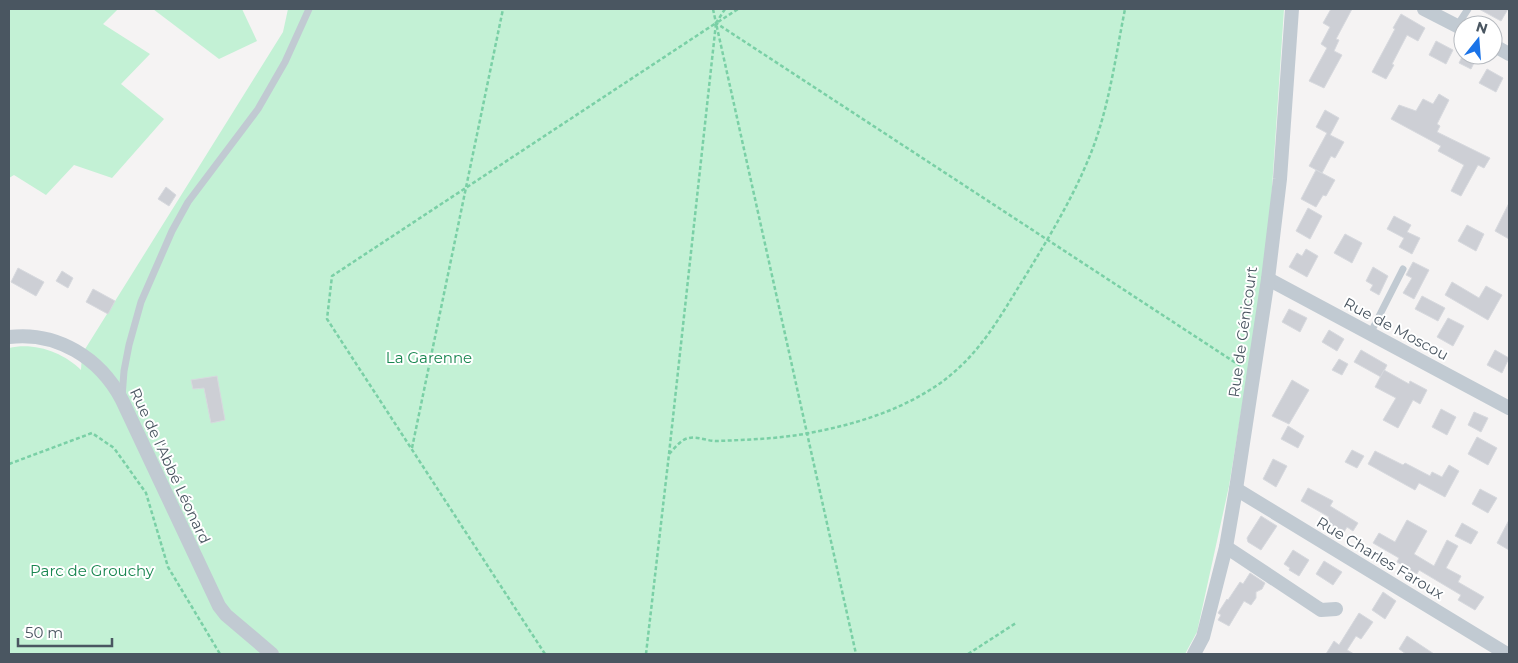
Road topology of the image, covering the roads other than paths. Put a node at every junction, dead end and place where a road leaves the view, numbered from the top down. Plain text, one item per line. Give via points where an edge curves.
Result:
1 (309, 9) edge
2 (1292, 9) edge
3 (1424, 9) edge
4 (1453, 24) edge
5 (1403, 269) dead end
6 (1268, 279) junction
7 (1370, 334) junction
8 (9, 337) edge
9 (122, 400) junction
10 (1509, 408) edge
11 (1236, 489) junction
12 (1226, 547) junction
13 (1336, 610) dead end
14 (272, 654) edge
15 (1194, 654) edge
16 (1507, 654) edge

1 - 9 lane via 285,62 258,109 188,202 172,231 141,302 127,353
2 - 6 street, Rue de Génicourt via 1280,179
3 - 4 street
5 - 7 lane
6 - 7 street, Rue de Moscou
6 - 11 street, Rue de Génicourt
7 - 10 street, Rue de Moscou
8 - 9 street, Rue de l'Abbé Léonard via 40,337 69,347 97,366
9 - 14 street, Rue de l'Abbé Léonard via 218,606
11 - 12 street, Rue de Génicourt
11 - 16 street, Rue Charles Faroux
12 - 13 street via 1321,610
12 - 15 street, Rue de Génicourt via 1204,636

